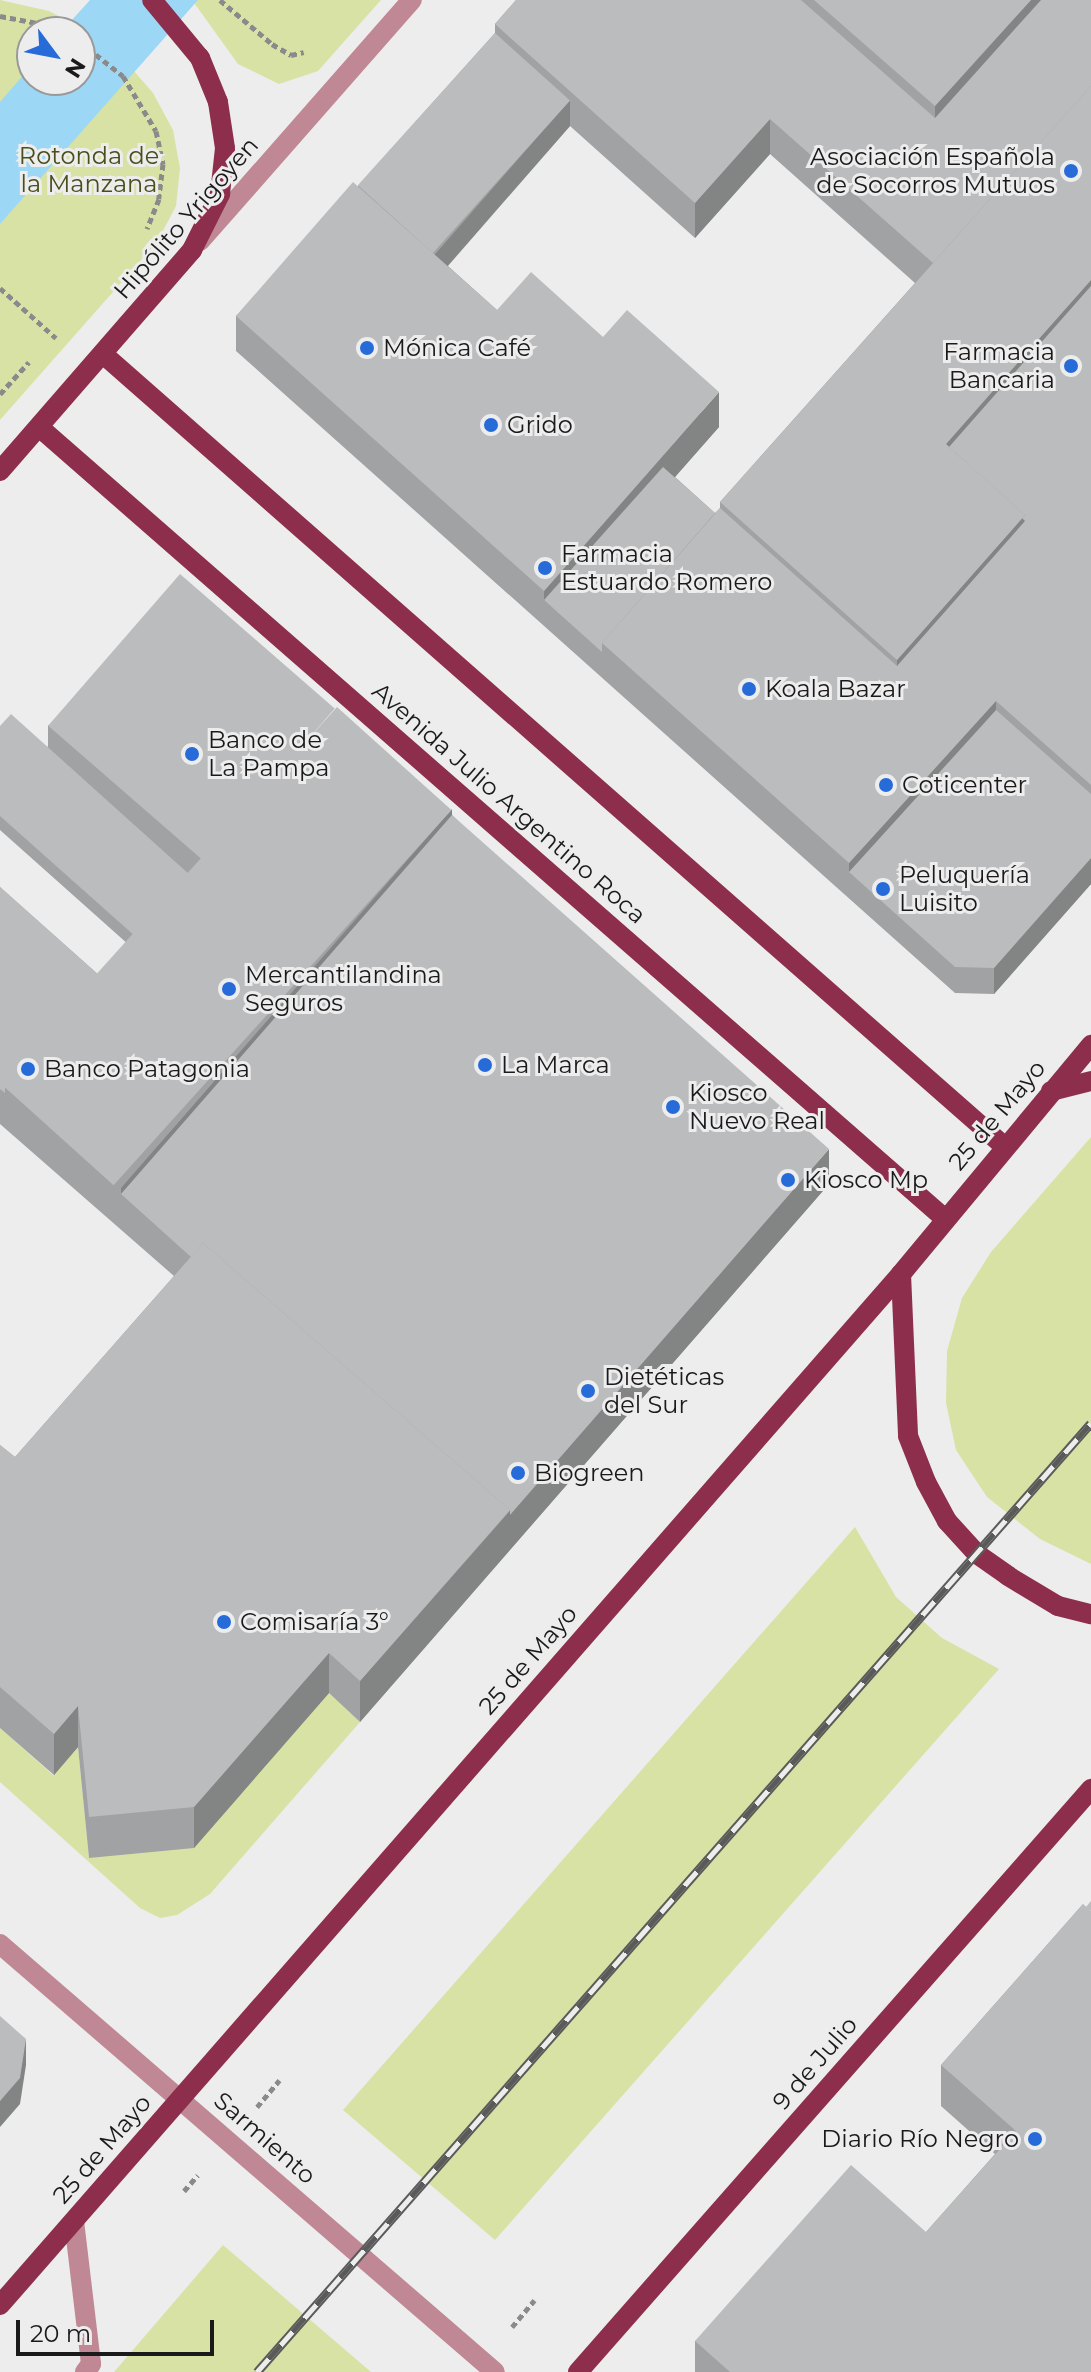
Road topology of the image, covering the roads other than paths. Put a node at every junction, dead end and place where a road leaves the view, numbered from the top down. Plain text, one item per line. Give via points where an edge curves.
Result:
1 (152, 0) edge
2 (412, 0) edge
3 (192, 250) junction
4 (96, 361) junction
5 (39, 427) junction
6 (0, 471) edge
7 (1091, 1045) edge
8 (1091, 1081) edge
9 (1051, 1091) junction
10 (1004, 1146) junction
11 (944, 1218) junction
12 (901, 1274) junction
13 (1091, 1614) edge
14 (1091, 1789) edge
15 (0, 1944) edge
16 (180, 2098) junction
17 (74, 2221) junction
18 (0, 2305) edge
19 (85, 2372) edge
20 (495, 2372) edge
21 (578, 2372) edge

1 - 3 main road via 200,58 218,102 225,148 220,194
2 - 3 street, Hipólito Yrigoyen
3 - 4 main road, Hipólito Yrigoyen
4 - 5 main road, Hipólito Yrigoyen
4 - 10 main road
5 - 6 main road, Hipólito Yrigoyen
5 - 11 main road, Avenida Julio Argentino Roca
7 - 9 main road, 25 de Mayo
8 - 9 main road
9 - 10 main road, 25 de Mayo
10 - 11 main road, 25 de Mayo
11 - 12 main road, 25 de Mayo
12 - 13 main road via 908,1436 947,1521 977,1554 1008,1576 1058,1606
12 - 16 main road, 25 de Mayo
14 - 21 main road, 9 de Julio
15 - 16 street, Sarmiento
16 - 17 main road, 25 de Mayo
16 - 20 street, Sarmiento
17 - 18 main road, 25 de Mayo
17 - 19 street via 91,2364

